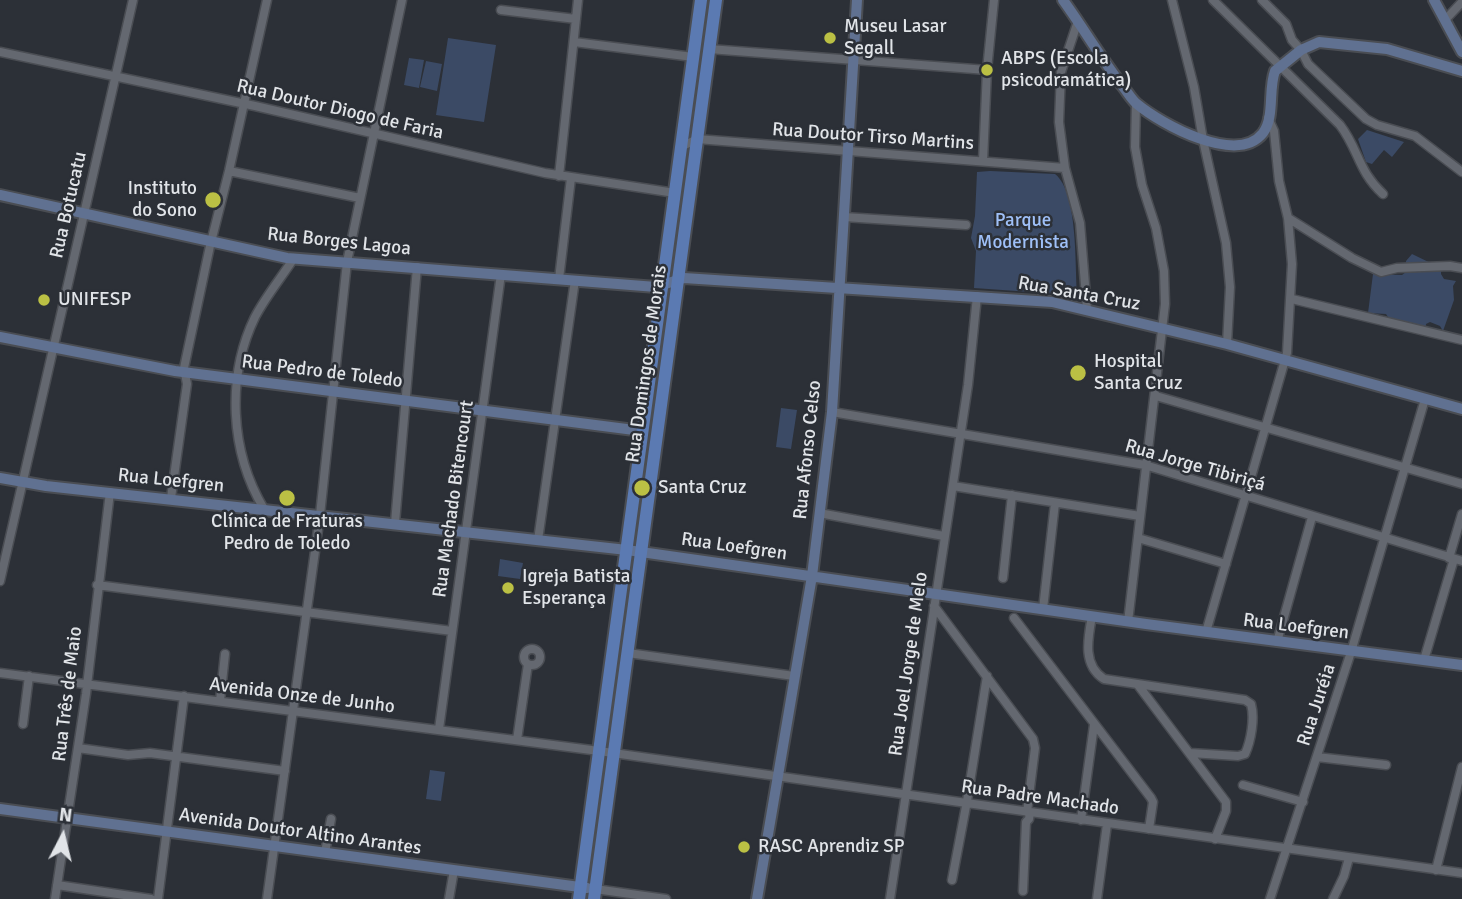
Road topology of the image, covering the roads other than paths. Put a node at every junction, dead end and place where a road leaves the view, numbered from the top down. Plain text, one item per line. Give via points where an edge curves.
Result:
1 (133, 0) edge
2 (267, 0) edge
3 (402, 0) edge
4 (578, 0) edge
5 (701, 0) edge
6 (716, 0) edge
7 (857, 0) edge
8 (994, 0) edge
9 (1063, 0) edge
10 (1172, 0) edge
11 (1213, 0) edge
12 (1262, 0) edge
13 (1434, 0) edge
14 (1462, 2) edge
15 (501, 10) dead end
16 (576, 19) junction
17 (1445, 20) junction
18 (1078, 21) junction
19 (573, 43) junction
20 (709, 49) junction
21 (1460, 49) edge
22 (1301, 50) junction
23 (0, 52) edge
24 (693, 57) junction
25 (1289, 59) junction
26 (853, 60) junction
27 (1436, 62) junction
28 (1308, 64) junction
29 (1278, 66) junction
30 (987, 70) junction
31 (1462, 71) edge
32 (114, 76) junction
33 (244, 103) junction
34 (1136, 104) junction
35 (1268, 118) junction
36 (374, 133) junction
37 (1259, 137) junction
38 (697, 139) junction
39 (1203, 140) junction
40 (1274, 142) junction
41 (681, 147) junction
42 (848, 150) junction
43 (984, 161) junction
44 (1065, 168) junction
45 (229, 171) junction
46 (1462, 172) edge
47 (559, 176) junction
48 (571, 178) junction
49 (675, 192) junction
50 (1383, 194) dead end
51 (0, 195) edge
52 (360, 198) junction
53 (83, 212) junction
54 (844, 217) junction
55 (1288, 218) junction
56 (966, 225) dead end
57 (211, 240) junction
58 (294, 258) junction
59 (347, 262) junction
60 (417, 267) junction
61 (1462, 268) edge
62 (501, 274) junction
63 (559, 279) junction
64 (678, 279) junction
65 (575, 280) junction
66 (663, 285) junction
67 (840, 288) junction
68 (977, 296) junction
69 (1292, 299) junction
70 (1083, 309) junction
71 (1164, 328) junction
72 (0, 337) edge
73 (1462, 340) edge
74 (1227, 344) junction
75 (52, 348) junction
76 (1286, 359) junction
77 (185, 373) junction
78 (238, 379) junction
79 (333, 391) junction
80 (1156, 396) junction
81 (1425, 399) junction
82 (405, 401) junction
83 (1462, 409) edge
84 (483, 410) junction
85 (832, 412) junction
86 (555, 420) junction
87 (1266, 427) junction
88 (642, 431) junction
89 (960, 433) junction
90 (1145, 465) junction
91 (1405, 468) junction
92 (0, 478) edge
93 (23, 483) junction
94 (1462, 484) edge
95 (953, 486) junction
96 (110, 492) junction
97 (1012, 495) junction
98 (1246, 496) junction
99 (171, 498) junction
100 (1055, 503) junction
101 (264, 509) junction
102 (819, 513) junction
103 (1462, 514) edge
104 (320, 515) junction
105 (1140, 516) junction
106 (1312, 517) junction
107 (395, 523) junction
108 (465, 531) junction
109 (944, 536) junction
110 (1138, 538) junction
111 (1385, 539) junction
112 (538, 540) junction
113 (627, 550) junction
114 (641, 552) junction
115 (1455, 559) edge
116 (1226, 564) junction
117 (812, 576) junction
118 (1003, 579) dead end
119 (0, 581) edge
120 (97, 585) junction
121 (935, 600) junction
122 (1040, 609) junction
123 (306, 611) junction
124 (1092, 616) junction
125 (1014, 618) dead end
126 (1128, 622) junction
127 (452, 631) junction
128 (1206, 632) junction
129 (1277, 642) junction
130 (1351, 652) junction
131 (628, 653) junction
132 (226, 654) dead end
133 (1424, 660) junction
134 (528, 664) dead end
135 (1462, 665) edge
136 (0, 673) edge
137 (794, 676) junction
138 (986, 676) junction
139 (29, 677) junction
140 (88, 684) junction
141 (1138, 685) junction
142 (184, 696) junction
143 (220, 701) junction
144 (294, 710) junction
145 (23, 724) dead end
146 (1094, 726) junction
147 (439, 729) junction
148 (517, 740) junction
149 (78, 748) junction
150 (599, 751) junction
151 (614, 753) junction
152 (1190, 754) junction
153 (176, 756) junction
154 (1317, 757) junction
155 (1386, 765) dead end
156 (1462, 767) edge
157 (285, 771) junction
158 (778, 777) junction
159 (1243, 785) dead end
160 (906, 795) junction
161 (1303, 802) junction
162 (967, 804) junction
163 (0, 809) edge
164 (1028, 812) junction
165 (66, 818) junction
166 (331, 819) dead end
167 (1081, 820) junction
168 (1107, 824) junction
169 (1149, 830) junction
170 (167, 832) junction
171 (1215, 839) junction
172 (275, 846) junction
173 (1287, 849) junction
174 (325, 853) junction
175 (1349, 858) junction
176 (454, 870) junction
177 (1436, 870) junction
178 (1462, 873) edge
179 (952, 880) dead end
180 (57, 885) junction
181 (1023, 891) dead end
182 (580, 893) edge
183 (594, 894) edge
184 (55, 899) edge
185 (151, 899) edge
186 (158, 899) edge
187 (267, 899) edge
188 (449, 899) edge
189 (666, 899) edge
190 (757, 899) edge
191 (890, 899) edge
192 (1097, 899) edge
193 (1270, 899) edge
194 (1333, 899) edge

1 - 32 street, Rua Botucatu
2 - 33 street
3 - 36 street
4 - 16 street
5 - 24 main road, Rua Domingos de Morais
6 - 20 main road, Rua Domingos de Morais
7 - 26 street, Rua Afonso Celso
8 - 30 street
9 - 18 street
10 - 39 street
11 - 29 street
12 - 22 street via 1286,24
13 - 17 street
14 - 17 street
15 - 16 street
16 - 19 street
17 - 21 street
18 - 34 street
18 - 44 street via 1059,87
19 - 24 street
19 - 47 street
20 - 26 street
20 - 38 main road, Rua Domingos de Morais
21 - 27 street
22 - 25 street
22 - 27 street via 1319,42 1334,42
22 - 28 street
23 - 32 street, Rua Doutor Diogo de Faria
24 - 41 main road, Rua Domingos de Morais
25 - 28 street
25 - 29 street
26 - 30 street
26 - 42 street, Rua Afonso Celso
27 - 31 street
28 - 46 street via 1366,119 1415,136
29 - 35 street
29 - 50 street via 1340,125 1366,176
30 - 43 street
32 - 33 street, Rua Doutor Diogo de Faria
32 - 53 street, Rua Botucatu
33 - 36 street, Rua Doutor Diogo de Faria
33 - 45 street
34 - 39 street
34 - 71 street via 1135,147 1164,271
35 - 37 street
35 - 40 street
36 - 47 street, Rua Doutor Diogo de Faria
36 - 52 street
37 - 39 street via 1237,146
37 - 40 street
38 - 41 street
38 - 42 street, Rua Doutor Tirso Martins
38 - 64 main road, Rua Domingos de Morais
39 - 74 street via 1229,262
40 - 55 street
41 - 49 main road, Rua Domingos de Morais
42 - 43 street, Rua Doutor Tirso Martins
42 - 54 street, Rua Afonso Celso
43 - 44 street, Rua Doutor Tirso Martins
44 - 70 street via 1080,223
45 - 52 street
45 - 57 street
47 - 48 street, Rua Doutor Diogo de Faria
48 - 49 street, Rua Doutor Diogo de Faria
48 - 63 street
49 - 66 main road, Rua Domingos de Morais
51 - 53 street, Rua Borges Lagoa
52 - 59 street
53 - 57 street, Rua Borges Lagoa
53 - 75 street, Rua Botucatu
54 - 56 street
54 - 67 street, Rua Afonso Celso
55 - 61 street via 1375,270
55 - 69 street
57 - 58 street, Rua Borges Lagoa
57 - 77 street
58 - 59 street, Rua Borges Lagoa
58 - 78 street via 256,315
59 - 60 street, Rua Borges Lagoa
59 - 79 street
60 - 62 street, Rua Borges Lagoa
60 - 82 street
62 - 63 street, Rua Borges Lagoa
62 - 84 street, Rua Machado Bitencourt
63 - 65 street, Rua Borges Lagoa
64 - 66 street, Rua Borges Lagoa
64 - 67 street, Rua Santa Cruz
64 - 114 main road, Rua Domingos de Morais
65 - 66 street, Rua Borges Lagoa
65 - 86 street
66 - 88 main road, Rua Domingos de Morais
67 - 68 street, Rua Santa Cruz
67 - 85 street, Rua Afonso Celso
68 - 70 street, Rua Santa Cruz
68 - 89 street, Rua Joel Jorge de Melo
69 - 73 street
69 - 76 street
70 - 71 street, Rua Santa Cruz
71 - 74 street, Rua Santa Cruz
71 - 80 street
72 - 75 street, Rua Pedro de Toledo
74 - 76 street, Rua Santa Cruz
75 - 77 street, Rua Pedro de Toledo
75 - 93 street, Rua Botucatu
76 - 81 street, Rua Santa Cruz
76 - 87 street
77 - 78 street, Rua Pedro de Toledo
77 - 99 street
78 - 79 street, Rua Pedro de Toledo
78 - 101 street via 239,448
79 - 82 street, Rua Pedro de Toledo
79 - 104 street
80 - 87 street
80 - 90 street
81 - 83 street, Rua Santa Cruz
81 - 91 street, Rua Juréia
82 - 84 street, Rua Pedro de Toledo
82 - 107 street
84 - 86 street, Rua Pedro de Toledo
84 - 108 street, Rua Machado Bitencourt
85 - 89 street, Rua Jorge Tibiriçá
85 - 102 street, Rua Afonso Celso
86 - 88 street, Rua Pedro de Toledo
86 - 112 street
87 - 91 street
87 - 98 street
88 - 113 main road, Rua Domingos de Morais
89 - 90 street, Rua Jorge Tibiriçá
89 - 95 street, Rua Joel Jorge de Melo
90 - 98 street, Rua Jorge Tibiriçá
90 - 105 street
91 - 94 street
91 - 111 street, Rua Juréia
92 - 93 street, Rua Loefgren
93 - 96 street, Rua Loefgren
93 - 119 street, Rua Botucatu
95 - 97 street
95 - 109 street, Rua Joel Jorge de Melo
96 - 99 street, Rua Loefgren
96 - 120 street, Rua Três de Maio
97 - 100 street
97 - 118 street
98 - 106 street, Rua Jorge Tibiriçá
98 - 116 street
99 - 101 street, Rua Loefgren
100 - 105 street
100 - 122 street
101 - 104 street, Rua Loefgren
102 - 109 street
102 - 117 street, Rua Afonso Celso
103 - 115 street
104 - 107 street, Rua Loefgren
104 - 123 street
105 - 110 street
106 - 111 street, Rua Jorge Tibiriçá
106 - 129 street
107 - 108 street, Rua Loefgren
108 - 112 street, Rua Loefgren
108 - 127 street, Rua Machado Bitencourt
109 - 121 street, Rua Joel Jorge de Melo
110 - 116 street
110 - 126 street
111 - 115 street, Rua Jorge Tibiriçá
111 - 130 street, Rua Juréia
112 - 113 street, Rua Loefgren
113 - 114 street, Rua Loefgren
113 - 150 main road, Rua Domingos de Morais
114 - 117 street, Rua Loefgren
114 - 131 main road, Rua Domingos de Morais
115 - 133 street
116 - 128 street
117 - 121 street, Rua Loefgren
117 - 137 street, Rua Afonso Celso
120 - 123 street
120 - 140 street, Rua Três de Maio
121 - 122 street, Rua Loefgren via 956,597
121 - 138 street
121 - 160 street, Rua Joel Jorge de Melo
122 - 124 street, Rua Loefgren
123 - 127 street
123 - 144 street
124 - 126 street, Rua Loefgren
124 - 141 street via 1088,646 1094,671 1104,679
125 - 146 street
126 - 128 street, Rua Loefgren
127 - 147 street, Rua Machado Bitencourt
128 - 129 street, Rua Loefgren
129 - 130 street, Rua Loefgren
130 - 133 street, Rua Loefgren
130 - 154 street, Rua Juréia
131 - 137 street
131 - 151 main road, Rua Domingos de Morais
132 - 143 street
133 - 135 street, Rua Loefgren
134 - 148 street
136 - 139 street, Avenida Onze de Junho
137 - 158 street, Rua Afonso Celso
138 - 162 street
138 - 164 street via 1035,742
139 - 140 street, Avenida Onze de Junho
139 - 145 street
140 - 142 street, Avenida Onze de Junho
140 - 149 street, Rua Três de Maio
141 - 152 street
141 - 152 street via 1251,704 1245,754
142 - 143 street, Avenida Onze de Junho
142 - 153 street
143 - 144 street, Avenida Onze de Junho
144 - 147 street, Avenida Onze de Junho
144 - 157 street
146 - 167 street
146 - 169 street via 1153,802
147 - 148 street, Avenida Onze de Junho
148 - 150 street, Avenida Onze de Junho
149 - 153 street
149 - 165 street, Rua Três de Maio
150 - 151 street, Avenida Onze de Junho
150 - 182 main road, Rua Domingos de Morais
151 - 158 street, Rua Padre Machado
151 - 183 main road, Rua Domingos de Morais
152 - 171 street via 1226,802
153 - 157 street
153 - 170 street
154 - 155 street
154 - 161 street, Rua Juréia
156 - 177 street
157 - 172 street
158 - 160 street, Rua Padre Machado
158 - 190 street, Rua Afonso Celso
159 - 161 street
160 - 162 street, Rua Padre Machado
160 - 191 street, Rua Joel Jorge de Melo
161 - 173 street, Rua Juréia
162 - 164 street, Rua Padre Machado
162 - 179 street
163 - 165 street, Avenida Doutor Altino Arantes
164 - 167 street, Rua Padre Machado
164 - 181 street
165 - 170 street, Avenida Doutor Altino Arantes
165 - 180 street, Rua Três de Maio
166 - 174 street
167 - 168 street, Rua Padre Machado
168 - 169 street, Rua Padre Machado
168 - 192 street
169 - 171 street, Rua Padre Machado
170 - 172 street, Avenida Doutor Altino Arantes
170 - 186 street
171 - 173 street, Rua Padre Machado
172 - 174 street, Avenida Doutor Altino Arantes
172 - 187 street
173 - 175 street, Rua Padre Machado
173 - 193 street, Rua Juréia
174 - 176 street, Avenida Doutor Altino Arantes
175 - 177 street, Rua Padre Machado
175 - 194 street
176 - 182 street, Avenida Doutor Altino Arantes
176 - 188 street
177 - 178 street, Rua Padre Machado
180 - 184 street, Rua Três de Maio
180 - 185 street
182 - 183 street, Avenida Doutor Altino Arantes
183 - 189 street

